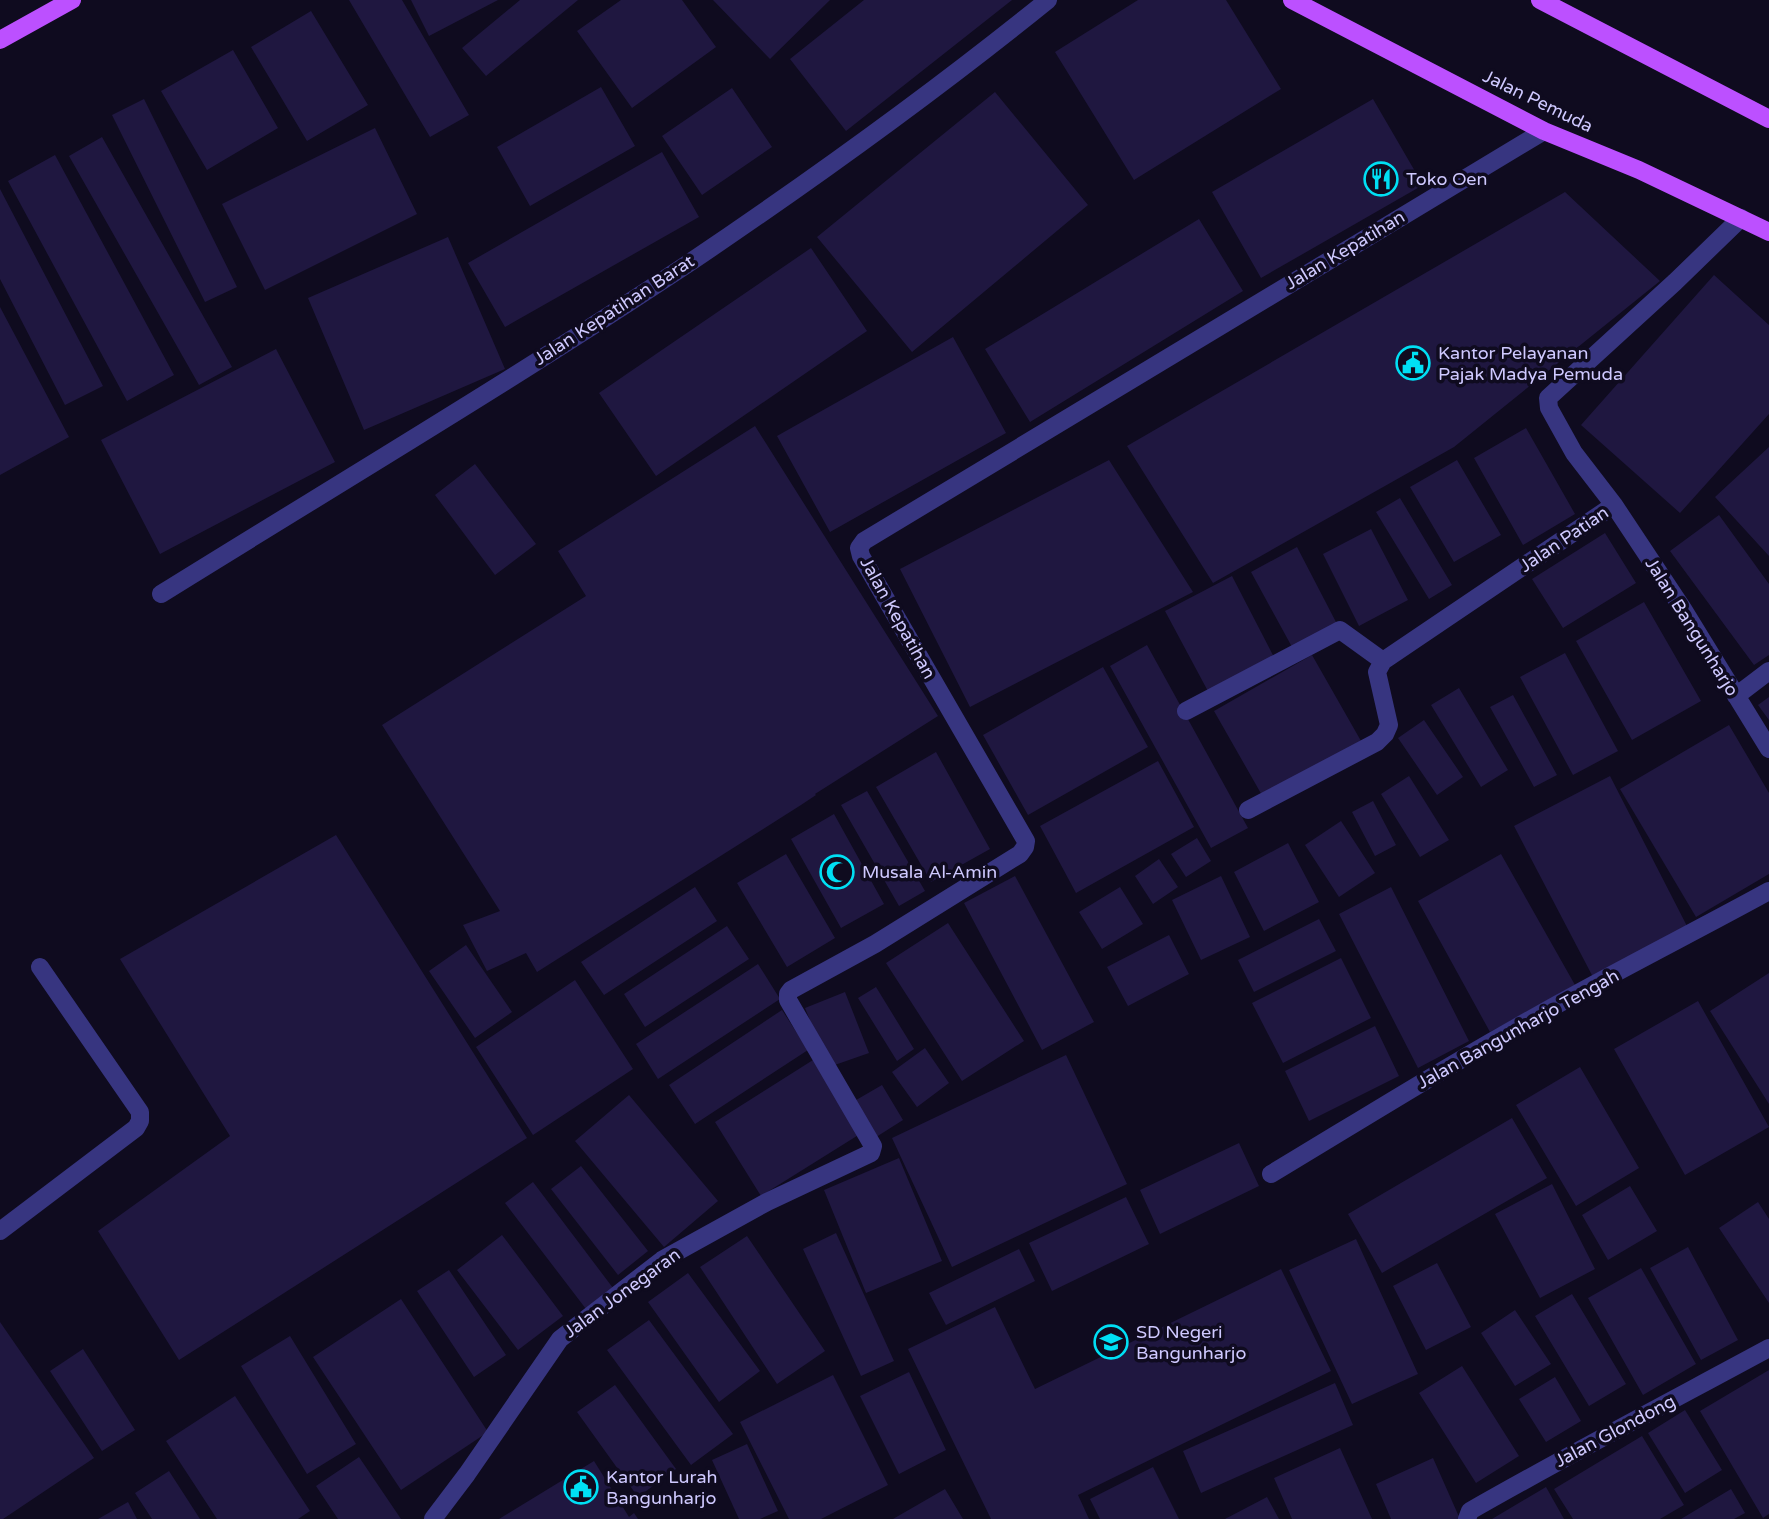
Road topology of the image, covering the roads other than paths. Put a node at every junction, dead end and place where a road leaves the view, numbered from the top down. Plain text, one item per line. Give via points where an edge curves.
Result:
1 (72, 0) edge
2 (1048, 0) edge
3 (1292, 0) edge
4 (1540, 0) edge
5 (0, 40) edge
6 (1769, 119) edge
7 (1544, 131) junction
8 (1741, 218) junction
9 (1769, 232) edge
10 (1614, 505) junction
11 (161, 594) dead end
12 (1383, 661) junction
13 (1769, 671) edge
14 (1736, 696) junction
15 (1186, 711) dead end
16 (1769, 749) edge
17 (1248, 810) dead end
18 (1769, 891) edge
19 (40, 967) dead end
20 (1271, 1174) dead end
21 (768, 1202) joint
22 (0, 1231) edge
23 (1769, 1348) edge
24 (433, 1519) edge
25 (1467, 1519) edge

1 - 5 main road
2 - 11 street, Jalan Kepatihan Barat via 883,127 689,262
3 - 7 main road, Jalan Pemuda
4 - 6 main road
7 - 8 main road, Jalan Pemuda
7 - 21 street, Jalan Kepatihan via 864,541 859,548 861,556 1026,841 1020,854 1009,861 875,944 790,990 788,1000 873,1146 865,1157
8 - 9 main road, Jalan Pemuda
8 - 10 street, Jalan Patian via 1548,398 1574,453
10 - 12 street, Jalan Patian
10 - 14 street, Jalan Bangunharjo
12 - 15 street via 1340,630
12 - 17 street via 1377,672 1389,725 1385,734
13 - 14 street
14 - 16 street, Jalan Bangunharjo
18 - 20 street, Jalan Bangunharjo Tengah via 1582,990
19 - 22 street via 140,1112 140,1121
21 - 24 street, Jalan Jonegaran via 662,1260 559,1339
23 - 25 street, Jalan Glondong via 1514,1486 1470,1511

